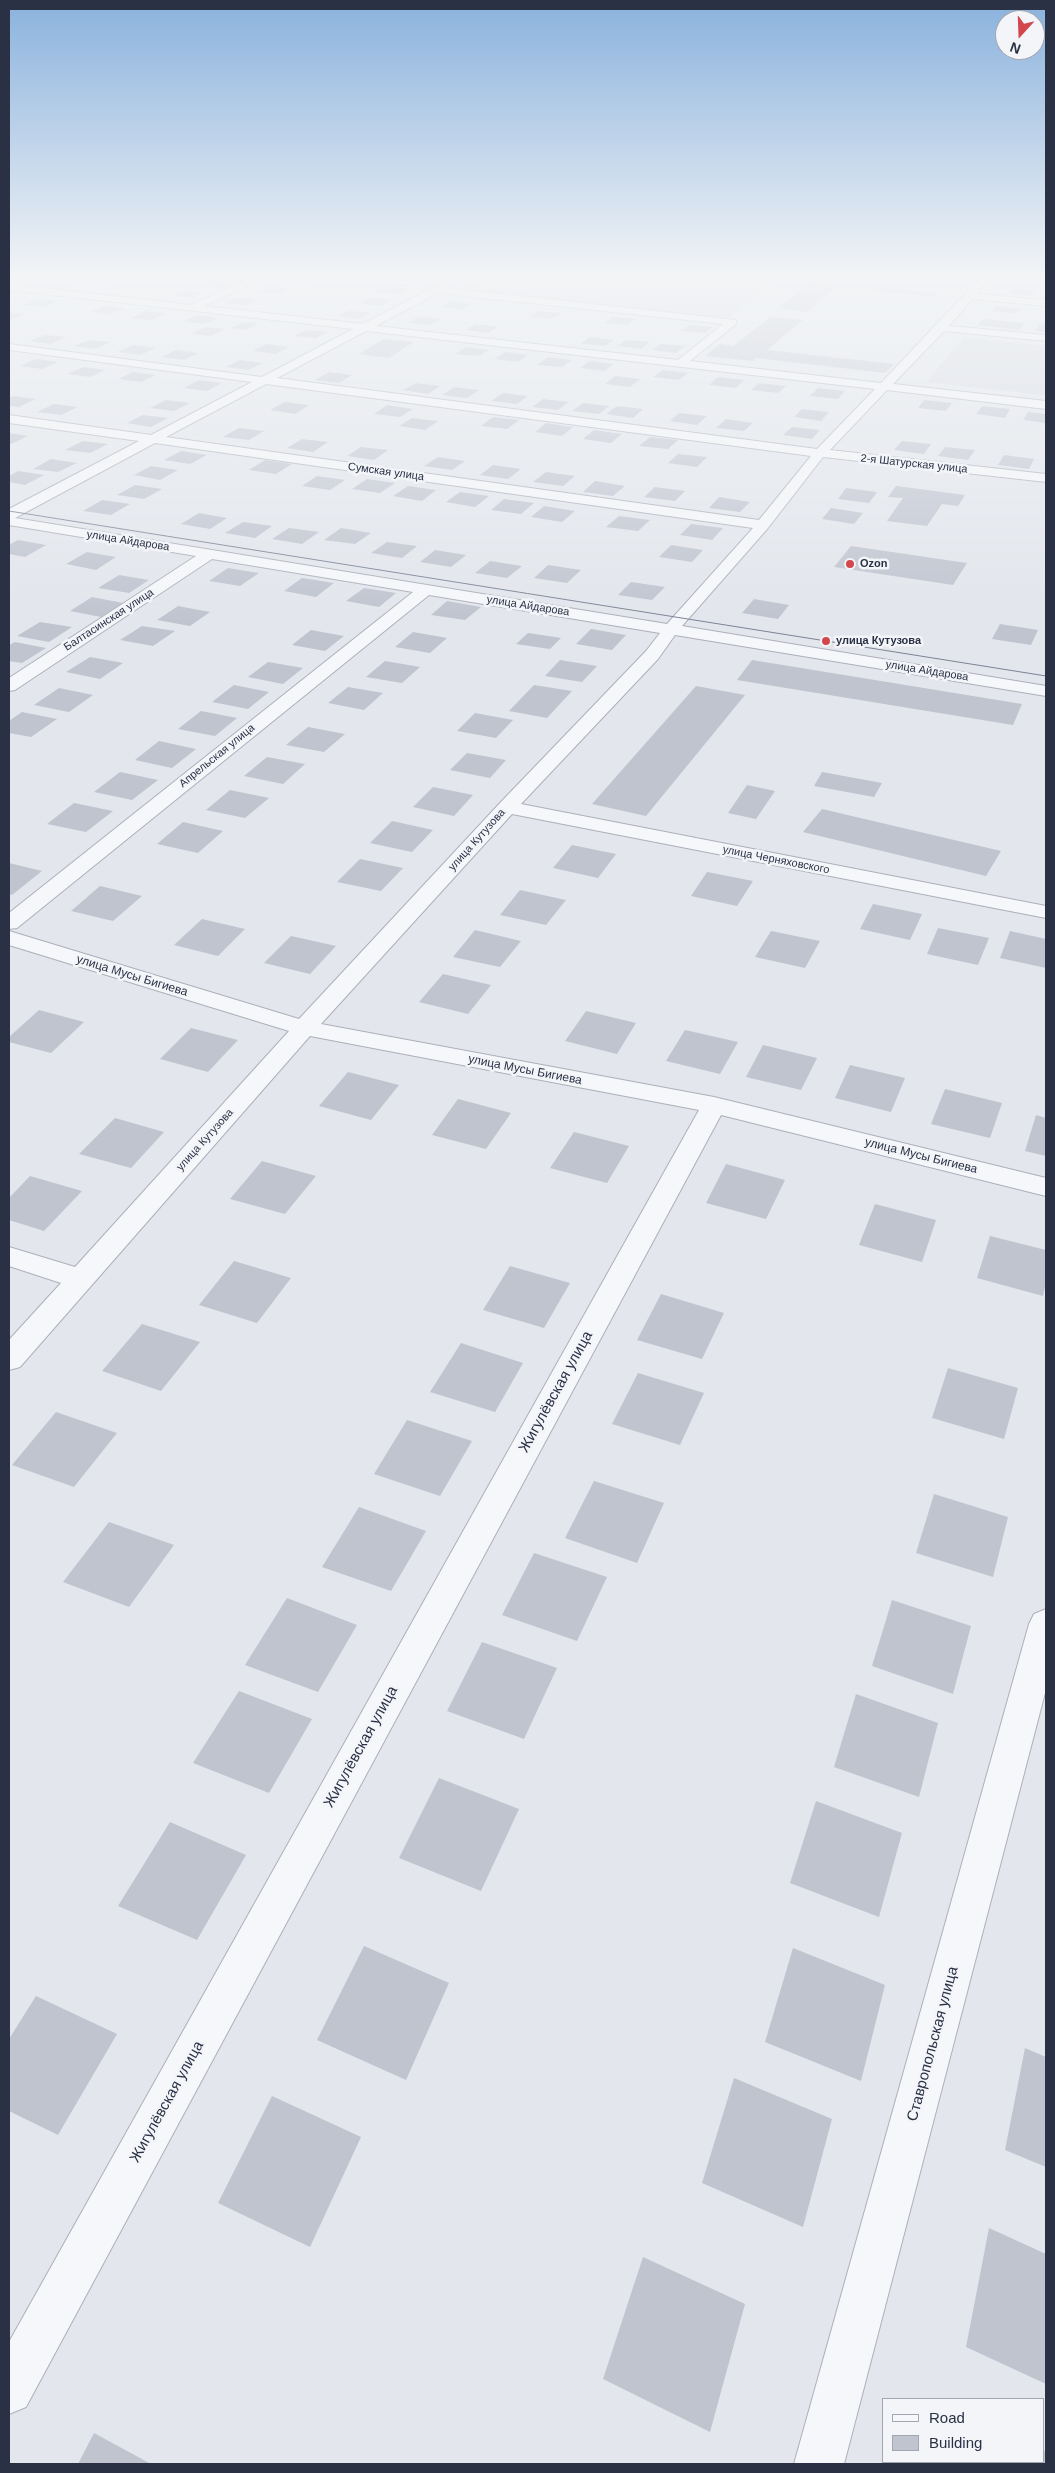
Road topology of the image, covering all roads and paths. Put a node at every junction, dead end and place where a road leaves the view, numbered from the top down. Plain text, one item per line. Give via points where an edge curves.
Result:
1 (240, 392) edge
2 (358, 392) edge
3 (879, 392) edge
4 (933, 392) edge
5 (1046, 405) edge
6 (9, 419) edge
7 (153, 438) junction
8 (820, 453) junction
9 (1046, 478) edge
10 (9, 515) edge
11 (9, 521) edge
12 (763, 525) junction
13 (209, 554) junction
14 (425, 590) junction
15 (671, 629) junction
16 (9, 686) edge
17 (1046, 691) edge
18 (506, 807) junction
19 (1046, 912) edge
20 (9, 923) edge
21 (9, 938) edge
22 (304, 1028) junction
23 (714, 1105) junction
24 (1046, 1187) edge
25 (9, 1256) edge
26 (82, 1278) junction
27 (9, 1359) edge
28 (1046, 1624) edge
29 (9, 2390) edge
30 (819, 2464) edge

1 - 7 street
2 - 8 street, 2-я Шатурская улица
3 - 8 street, улица Кутузова
4 - 5 street
6 - 7 street, Сумская улица
7 - 10 street
7 - 12 street, Сумская улица
8 - 9 street, 2-я Шатурская улица
8 - 12 street, улица Кутузова
11 - 13 street, улица Айдарова
12 - 15 street, улица Кутузова
13 - 14 street, улица Айдарова
13 - 16 street, Балтасинская улица
14 - 15 street, улица Айдарова
14 - 20 street, Апрельская улица
15 - 17 street, улица Айдарова
15 - 18 street, улица Кутузова via 652,655
18 - 19 street, улица Черняховского
18 - 22 street, улица Кутузова
21 - 22 street, улица Мусы Бигиева
22 - 23 street, улица Мусы Бигиева
22 - 26 street, улица Кутузова
23 - 24 street, улица Мусы Бигиева
23 - 29 street, Жигулёвская улица
25 - 26 street
26 - 27 street, улица Кутузова
28 - 30 street, Ставропольская улица

